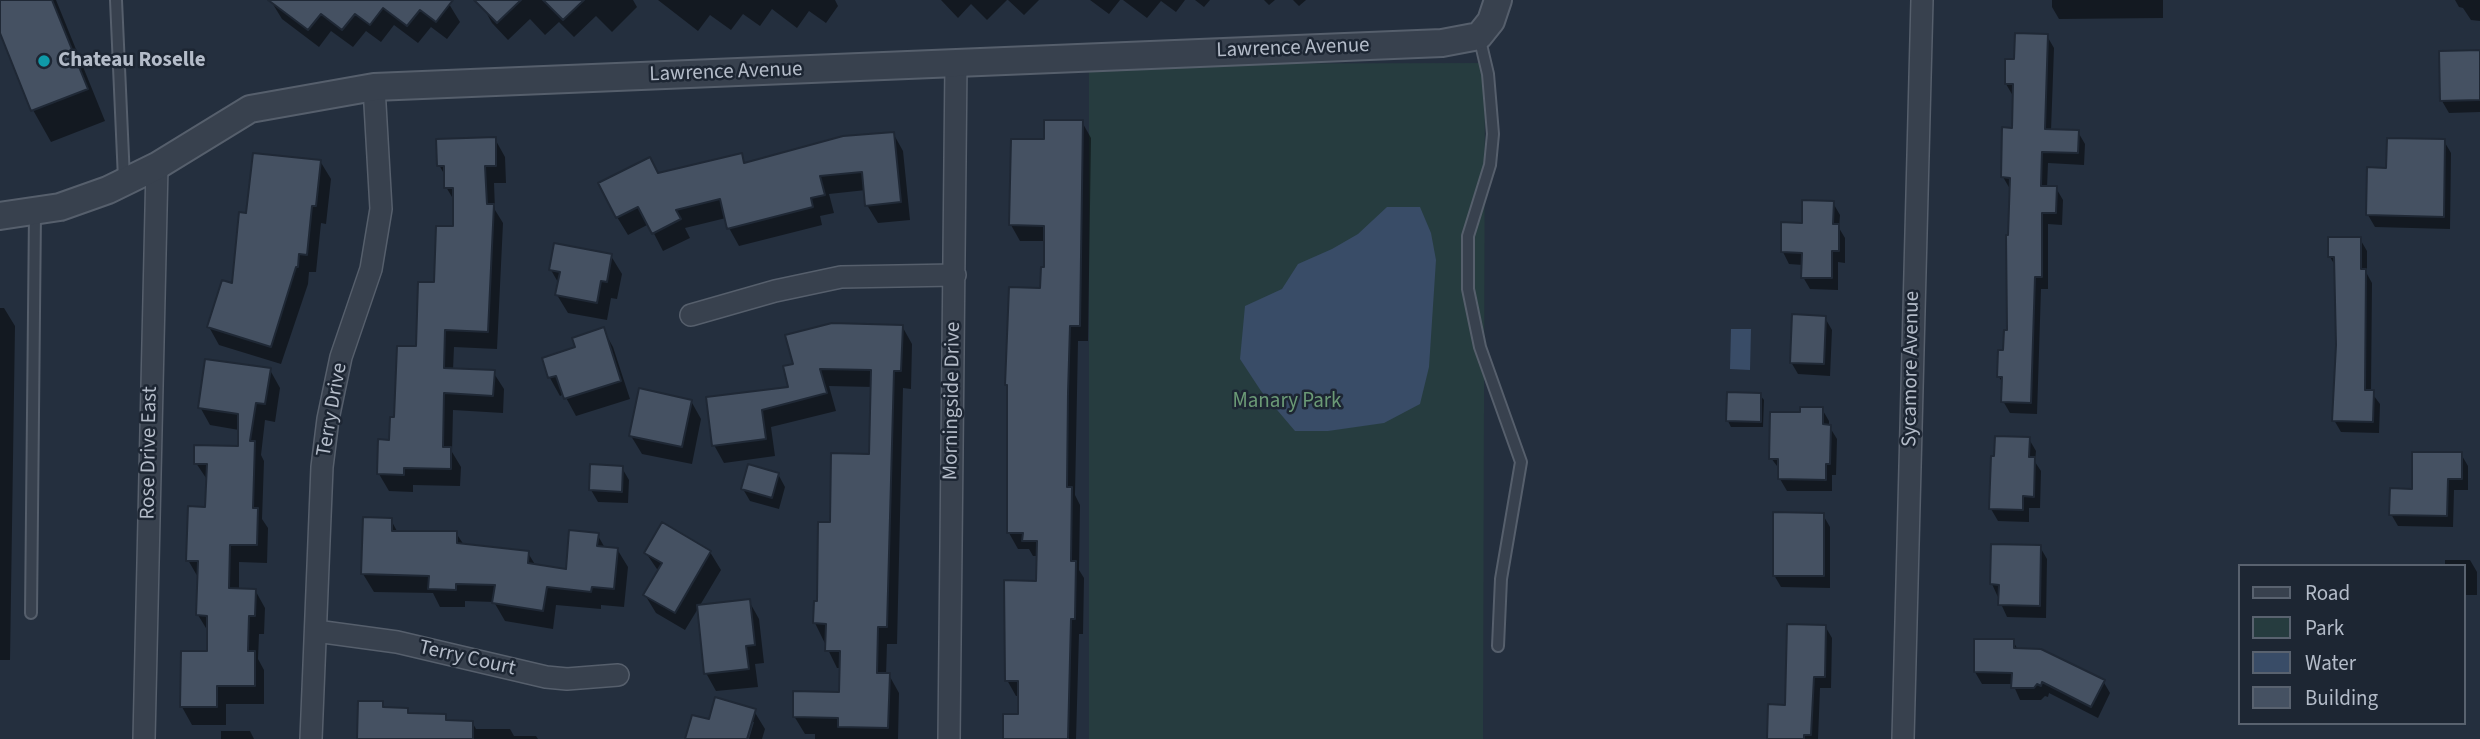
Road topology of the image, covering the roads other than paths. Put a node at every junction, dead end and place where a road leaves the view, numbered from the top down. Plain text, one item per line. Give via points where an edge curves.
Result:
1 (116, 0) edge
2 (1498, 0) edge
3 (1922, 0) edge
4 (1479, 36) junction
5 (956, 63) junction
6 (374, 88) junction
7 (157, 166) junction
8 (124, 182) junction
9 (35, 212) junction
10 (0, 216) edge
11 (954, 275) junction
12 (691, 315) dead end
13 (32, 613) dead end
14 (316, 631) junction
15 (1498, 646) dead end
16 (618, 675) dead end
17 (144, 739) edge
18 (311, 739) edge
19 (949, 739) edge
20 (1903, 739) edge

1 - 8 lane
2 - 4 street via 1491,21
3 - 20 street, Sycamore Avenue
4 - 5 street, Lawrence Avenue via 1442,43
4 - 15 lane via 1488,74 1493,134 1490,164 1468,236 1468,289 1480,346 1521,462 1501,579
5 - 6 street, Lawrence Avenue
5 - 11 street, Morningside Drive
6 - 7 street, Lawrence Avenue via 250,108
6 - 14 street, Terry Drive via 381,209 371,270 341,357 328,419
7 - 8 street, Lawrence Avenue
7 - 17 street, Rose Drive East
8 - 9 street, Lawrence Avenue
9 - 10 street, Lawrence Avenue
9 - 13 lane
11 - 12 street via 841,277
11 - 19 street, Morningside Drive
14 - 16 street, Terry Court via 397,642 546,677 567,680
14 - 18 street, Terry Drive

